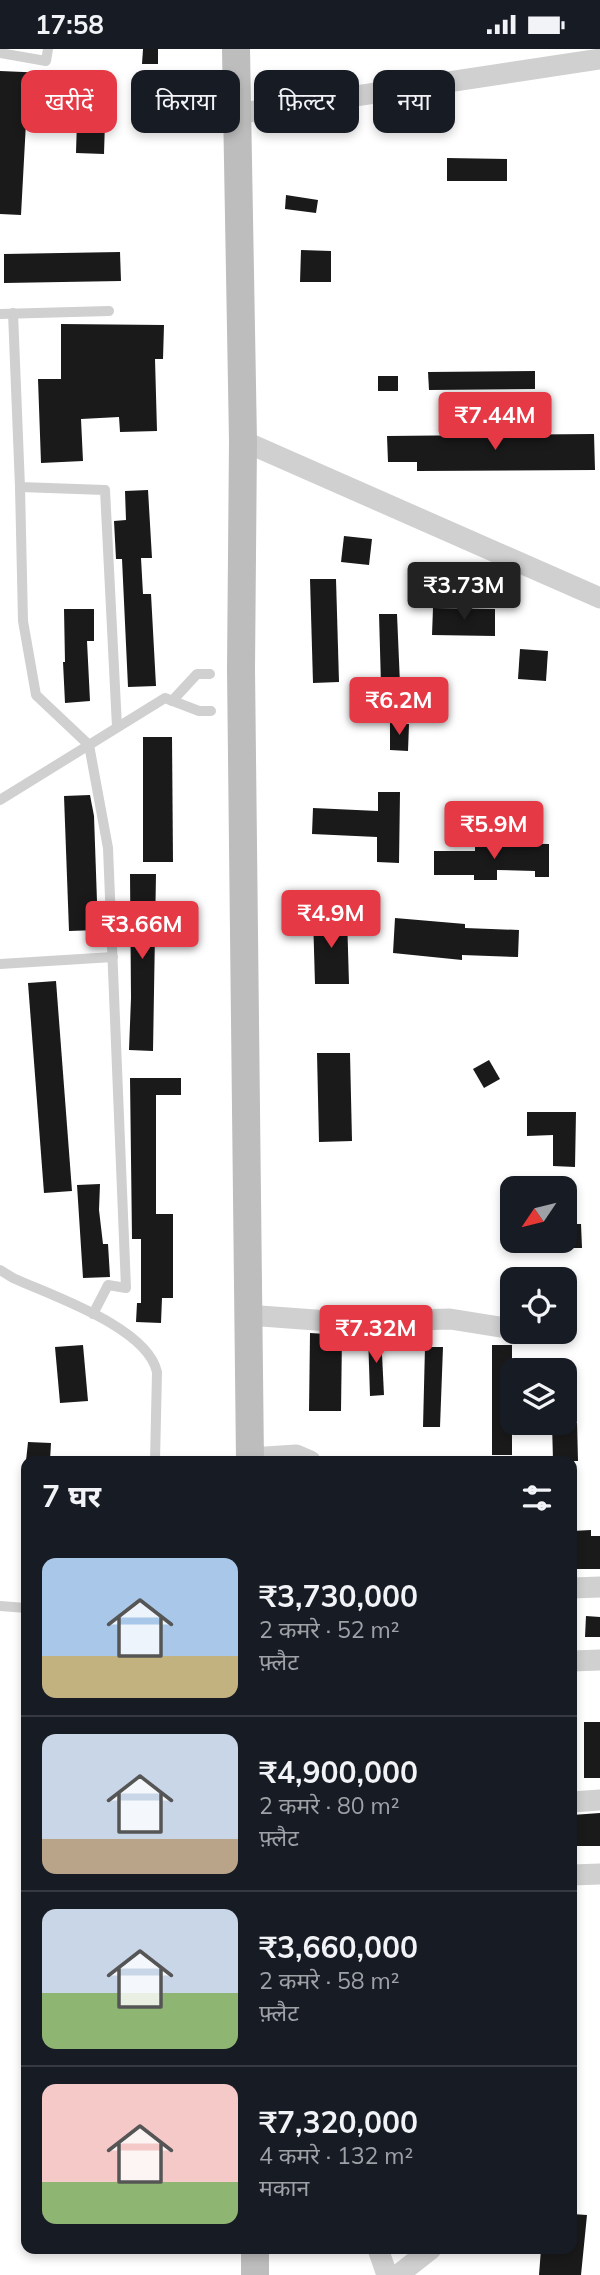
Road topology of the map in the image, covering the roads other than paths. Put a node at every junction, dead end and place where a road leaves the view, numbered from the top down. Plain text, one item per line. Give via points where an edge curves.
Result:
1 (48, 49) edge
2 (236, 49) edge
3 (0, 53) edge
4 (600, 59) edge
5 (236, 70) edge
6 (240, 113) edge
7 (236, 133) edge
8 (109, 311) dead end
9 (13, 313) junction
10 (0, 314) edge
11 (243, 441) junction
12 (20, 487) junction
13 (600, 598) edge
14 (210, 674) dead end
15 (172, 701) junction
16 (211, 711) dead end
17 (117, 727) junction
18 (89, 745) junction
19 (0, 800) edge
20 (113, 957) junction
21 (0, 964) edge
22 (0, 1270) edge
23 (93, 1314) junction
24 (248, 1315) junction
25 (500, 1327) edge
26 (155, 1456) edge
27 (250, 1456) edge
28 (600, 1587) edge
29 (577, 1588) edge
30 (0, 1606) edge
31 (21, 1608) edge
32 (600, 1660) edge
33 (577, 1661) edge
34 (600, 1800) edge
35 (577, 1802) edge
36 (600, 1874) edge
37 (577, 1875) edge
38 (255, 2254) edge
39 (380, 2254) edge
40 (425, 2254) edge
41 (255, 2275) edge
42 (387, 2275) edge
43 (398, 2275) edge

1 - 3 lane via 46,61
2 - 5 street
4 - 6 street
7 - 11 street
8 - 9 lane
9 - 10 lane
9 - 12 lane
11 - 13 street
11 - 24 street via 240,669
12 - 17 lane via 105,490
12 - 18 lane via 23,621 36,695
14 - 15 lane via 197,674
15 - 16 lane
15 - 17 lane via 165,698
17 - 18 lane
18 - 19 lane
18 - 20 lane via 108,848
20 - 21 lane
20 - 23 lane via 126,1288 108,1285
22 - 23 lane
23 - 26 lane via 119,1327 154,1361
24 - 25 street via 343,1322 450,1319
24 - 27 street
28 - 29 street
30 - 31 lane
32 - 33 street
34 - 35 street
36 - 37 street
38 - 41 street
39 - 42 street
40 - 43 street

